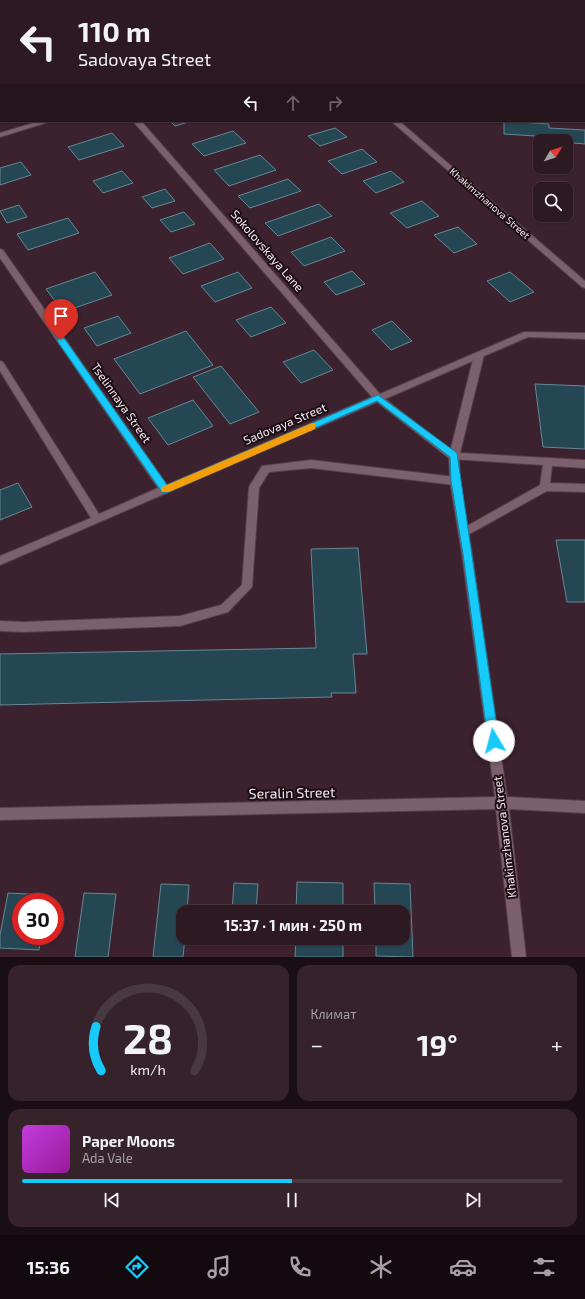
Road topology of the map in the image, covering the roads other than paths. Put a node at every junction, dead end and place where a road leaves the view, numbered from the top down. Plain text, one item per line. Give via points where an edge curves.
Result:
1 (45, 122) edge
2 (138, 122) edge
3 (396, 122) edge
4 (0, 135) edge
5 (0, 252) edge
6 (585, 286) edge
7 (585, 336) edge
8 (479, 355) junction
9 (0, 364) edge
10 (378, 398) junction
11 (454, 456) junction
12 (548, 461) junction
13 (585, 464) edge
14 (455, 481) junction
15 (545, 487) junction
16 (585, 488) edge
17 (166, 490) junction
18 (97, 519) junction
19 (464, 533) junction
20 (0, 561) edge
21 (0, 626) edge
22 (502, 804) junction
23 (585, 807) edge
24 (0, 814) edge
25 (519, 957) edge

1 - 4 street
2 - 10 street, Sokolovskaya Lane
3 - 6 street, Khakimzhanova Street
5 - 17 street, Tselinnaya Street
7 - 8 street, Sadovaya Street via 527,334
8 - 10 street, Sadovaya Street
8 - 11 street, Khakimzhanova Street
9 - 18 street
10 - 11 street
10 - 17 street, Sadovaya Street
11 - 12 street
11 - 14 street, Khakimzhanova Street
12 - 13 street
12 - 15 street
14 - 19 street, Khakimzhanova Street
14 - 21 street via 311,464 266,470 254,487 247,587 224,610 180,621
15 - 16 street
15 - 19 street
17 - 18 street, Sadovaya Street
18 - 20 street, Sadovaya Street
19 - 22 street, Khakimzhanova Street
22 - 23 street, Seralin Street
22 - 24 street, Seralin Street
22 - 25 street, Khakimzhanova Street

